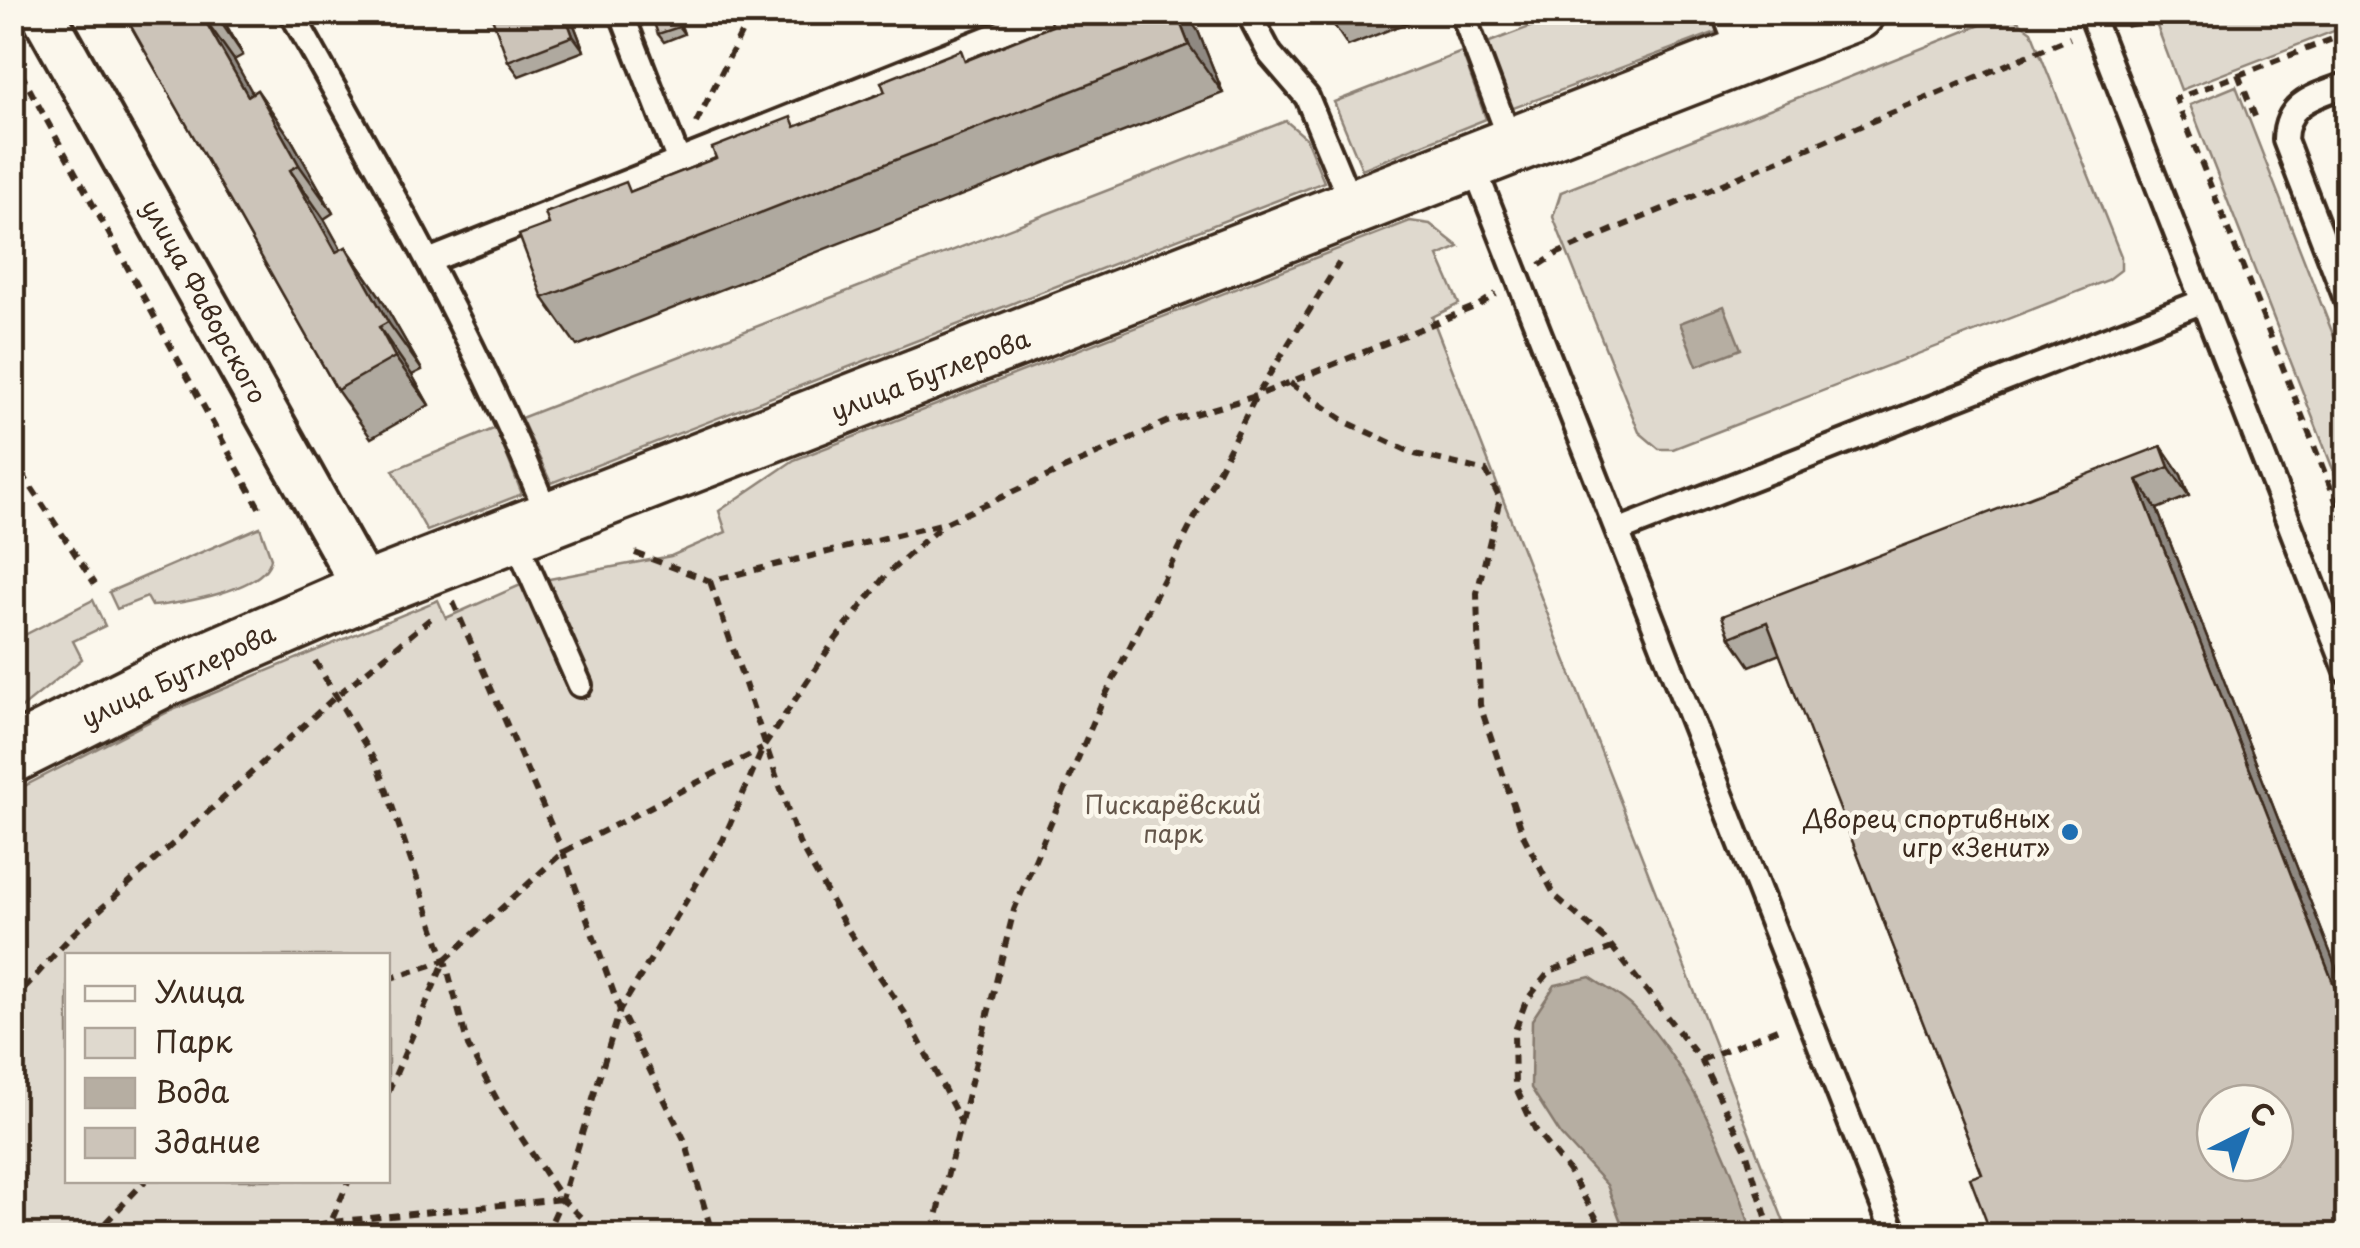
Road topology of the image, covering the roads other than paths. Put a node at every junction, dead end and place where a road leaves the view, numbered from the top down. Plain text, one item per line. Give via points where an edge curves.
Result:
1 (42, 12) edge
2 (291, 12) edge
3 (621, 12) edge
4 (1054, 12) edge
5 (1248, 12) edge
6 (1462, 12) edge
7 (1856, 12) edge
8 (2092, 20) edge
9 (1732, 35) edge
10 (2348, 84) edge
11 (1492, 154) junction
12 (678, 159) junction
13 (1354, 208) junction
14 (431, 260) junction
15 (2200, 302) junction
16 (2348, 304) edge
17 (532, 529) junction
18 (1620, 530) junction
19 (366, 591) junction
20 (2348, 674) edge
21 (580, 685) dead end
22 (12, 755) edge
23 (1895, 1236) edge

1 - 19 street, улица Фаворского
2 - 14 lane
3 - 12 lane
4 - 12 lane
5 - 13 lane via 1270,54 1306,97
6 - 11 lane
7 - 9 street, улица Бутлерова
8 - 15 lane
9 - 11 street, улица Бутлерова
10 - 16 lane via 2295,106 2285,140
11 - 13 street, улица Бутлерова
11 - 18 lane
12 - 14 lane
13 - 17 street, улица Бутлерова
14 - 17 lane via 505,410
15 - 18 lane
15 - 20 lane
17 - 19 street, улица Бутлерова
17 - 21 lane
18 - 23 lane
19 - 22 street, улица Бутлерова via 159,681

